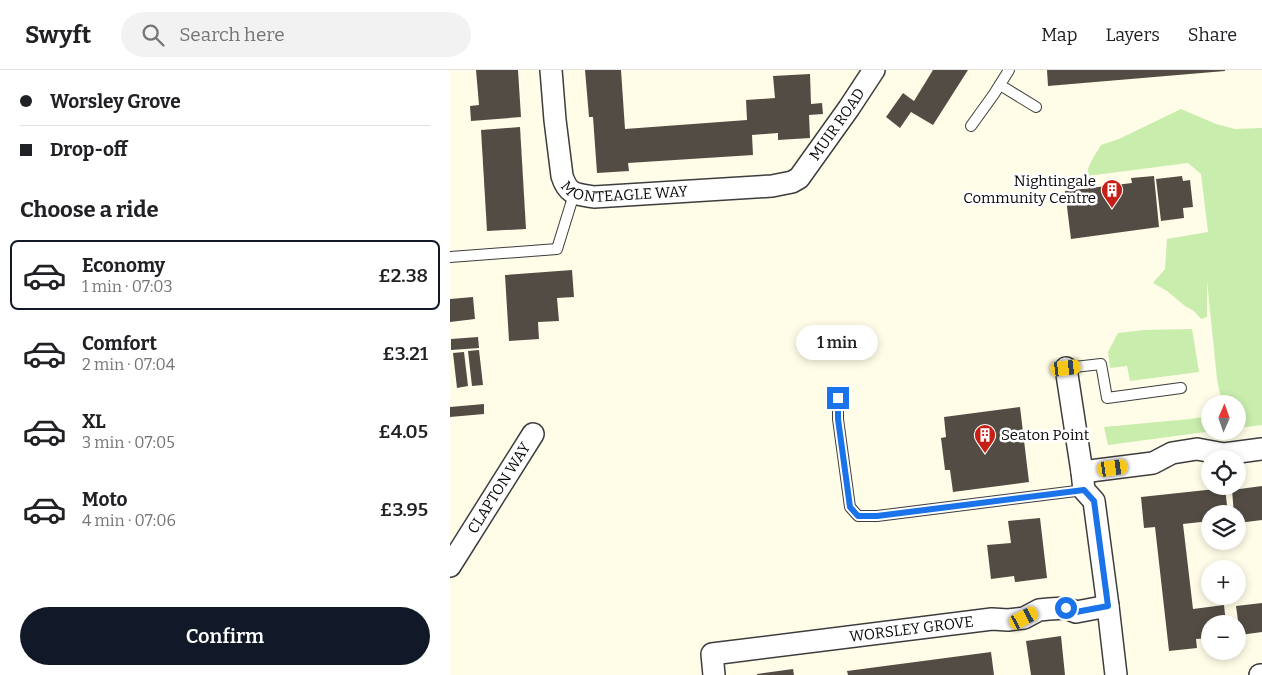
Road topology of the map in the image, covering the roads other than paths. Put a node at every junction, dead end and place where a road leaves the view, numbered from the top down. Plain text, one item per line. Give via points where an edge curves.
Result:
1 (551, 70) edge
2 (874, 70) edge
3 (1009, 70) edge
4 (1000, 85) junction
5 (1036, 107) dead end
6 (971, 126) dead end
7 (799, 178) joint
8 (574, 194) junction
9 (450, 257) edge
10 (1066, 368) joint
11 (1181, 388) dead end
12 (838, 398) dead end
13 (534, 434) dead end
14 (1262, 449) edge
15 (1083, 481) junction
16 (450, 566) edge
17 (1108, 606) junction
18 (713, 665) edge
19 (1116, 675) edge

1 - 8 street, MONTEAGLE WAY via 562,176 564,185
2 - 7 street, MUIR ROAD
3 - 4 lane
4 - 5 lane
4 - 6 lane
7 - 8 street, MONTEAGLE WAY via 762,186 594,197
8 - 9 lane via 557,249
10 - 11 lane via 1101,364 1107,398
10 - 15 street
12 - 15 lane via 850,507 858,516 877,516
13 - 16 street, CLAPTON WAY
14 - 15 street via 1224,454 1197,449 1172,453 1153,463
15 - 17 street via 1094,501
17 - 18 street, WORSLEY GROVE via 1076,612 1066,608 1038,610 1024,618 992,619
17 - 19 street

